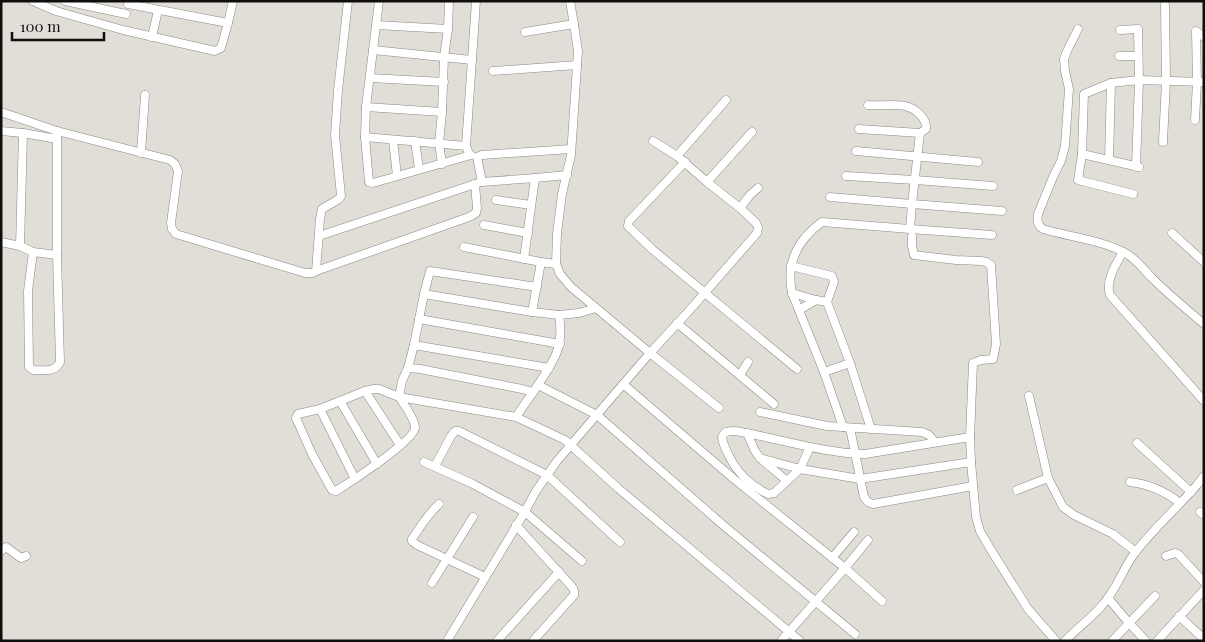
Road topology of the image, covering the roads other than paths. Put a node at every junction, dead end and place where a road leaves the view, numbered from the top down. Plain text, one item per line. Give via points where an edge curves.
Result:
1 (33, 1) edge
2 (65, 1) edge
3 (233, 1) edge
4 (348, 1) edge
5 (379, 1) edge
6 (449, 1) edge
7 (476, 1) edge
8 (570, 1) edge
9 (129, 3) edge
10 (1165, 5) dead end
11 (158, 10) junction
12 (126, 14) junction
13 (228, 23) junction
14 (574, 24) junction
15 (376, 25) junction
16 (448, 29) junction
17 (1078, 29) dead end
18 (123, 30) junction
19 (1120, 30) dead end
20 (525, 32) dead end
21 (152, 37) junction
22 (1204, 37) edge
23 (373, 50) junction
24 (1119, 56) dead end
25 (1138, 56) junction
26 (444, 57) junction
27 (472, 60) junction
28 (577, 65) junction
29 (494, 71) dead end
30 (370, 78) junction
31 (1139, 80) junction
32 (1166, 81) junction
33 (444, 82) junction
34 (1201, 82) edge
35 (1111, 83) junction
36 (145, 94) dead end
37 (726, 100) dead end
38 (868, 105) dead end
39 (366, 107) junction
40 (1, 112) edge
41 (442, 112) junction
42 (1195, 120) dead end
43 (859, 129) dead end
44 (1, 131) edge
45 (752, 132) dead end
46 (23, 133) junction
47 (920, 133) junction
48 (57, 135) junction
49 (365, 137) junction
50 (393, 140) junction
51 (415, 141) junction
52 (653, 141) dead end
53 (1164, 142) dead end
54 (439, 143) junction
55 (466, 146) junction
56 (571, 149) junction
57 (856, 152) dead end
58 (141, 154) junction
59 (1082, 154) junction
60 (474, 156) junction
61 (677, 156) junction
62 (918, 156) junction
63 (1109, 160) junction
64 (685, 162) junction
65 (978, 162) dead end
66 (442, 164) junction
67 (419, 169) junction
68 (397, 176) junction
69 (567, 176) junction
70 (846, 176) dead end
71 (535, 178) junction
72 (916, 180) junction
73 (706, 182) junction
74 (478, 183) junction
75 (993, 186) dead end
76 (758, 188) dead end
77 (1133, 194) dead end
78 (830, 197) dead end
79 (496, 200) dead end
80 (912, 204) junction
81 (531, 205) junction
82 (740, 208) junction
83 (1002, 211) dead end
84 (484, 224) dead end
85 (528, 232) junction
86 (911, 232) junction
87 (1172, 233) dead end
88 (992, 235) dead end
89 (320, 236) junction
90 (1, 242) edge
91 (20, 246) junction
92 (464, 247) dead end
93 (33, 252) junction
94 (1124, 252) junction
95 (57, 255) junction
96 (524, 259) junction
97 (541, 262) junction
98 (1204, 262) edge
99 (556, 264) junction
100 (791, 266) junction
101 (316, 271) junction
102 (537, 287) junction
103 (705, 292) junction
104 (792, 293) junction
105 (424, 294) junction
106 (816, 300) junction
107 (828, 302) junction
108 (596, 308) junction
109 (799, 310) junction
110 (532, 312) junction
111 (559, 315) junction
112 (419, 319) junction
113 (677, 323) junction
114 (1204, 324) edge
115 (560, 344) junction
116 (414, 345) junction
117 (650, 353) junction
118 (748, 362) dead end
119 (850, 363) junction
120 (408, 368) junction
121 (549, 368) junction
122 (797, 369) dead end
123 (824, 372) junction
124 (740, 375) junction
125 (624, 384) junction
126 (535, 389) junction
127 (365, 391) junction
128 (1029, 396) dead end
129 (399, 397) junction
130 (340, 401) junction
131 (1204, 401) edge
132 (774, 404) dead end
133 (320, 408) junction
134 (719, 408) dead end
135 (760, 412) dead end
136 (838, 413) junction
137 (597, 415) junction
138 (516, 417) junction
139 (827, 426) junction
140 (846, 427) junction
141 (871, 428) junction
142 (747, 432) junction
143 (970, 437) junction
144 (935, 442) junction
145 (1137, 443) dead end
146 (570, 445) junction
147 (400, 446) junction
148 (810, 447) junction
149 (856, 454) junction
150 (760, 458) junction
151 (424, 462) dead end
152 (971, 462) junction
153 (377, 464) junction
154 (435, 466) junction
155 (800, 469) junction
156 (547, 475) junction
157 (1204, 476) edge
158 (1048, 478) junction
159 (355, 479) junction
160 (860, 479) junction
161 (787, 481) junction
162 (1130, 482) dead end
163 (973, 486) junction
164 (1017, 490) dead end
165 (1191, 492) junction
166 (1180, 503) junction
167 (439, 504) dead end
168 (525, 512) junction
169 (473, 517) dead end
170 (516, 525) junction
171 (854, 532) dead end
172 (868, 540) dead end
173 (620, 542) dead end
174 (1, 551) edge
175 (1136, 552) junction
176 (26, 556) dead end
177 (1166, 556) dead end
178 (832, 558) junction
179 (448, 559) junction
180 (582, 560) dead end
181 (845, 568) junction
182 (559, 572) junction
183 (485, 577) junction
184 (1204, 582) edge
185 (432, 583) dead end
186 (1204, 590) edge
187 (1155, 596) dead end
188 (1108, 598) junction
189 (882, 601) dead end
190 (816, 602) junction
191 (1179, 616) junction
192 (1129, 623) junction
193 (790, 631) junction
194 (855, 634) dead end
195 (1204, 639) edge
196 (447, 641) edge
197 (498, 641) edge
198 (534, 641) edge
199 (782, 641) edge
200 (800, 641) edge
201 (1056, 641) edge
202 (1065, 641) edge
203 (1112, 641) edge
204 (1146, 641) edge
205 (1157, 641) edge

1 - 18 street
2 - 12 street
3 - 13 street
4 - 89 street via 335,135 341,196 322,209
5 - 15 street
6 - 16 street
7 - 27 street
8 - 14 street
9 - 11 street
9 - 12 street
10 - 32 street
11 - 13 street
11 - 21 street
12 - 18 street
13 - 21 street via 221,48 215,52
14 - 20 street
14 - 28 street
15 - 16 street
15 - 23 street
16 - 26 street
17 - 94 street via 1064,60 1069,89 1065,146 1038,214 1038,222 1043,229
18 - 21 street
19 - 25 street via 1138,28
22 - 34 street via 1196,31
23 - 26 street
23 - 30 street
24 - 25 street
25 - 31 street
26 - 27 street
26 - 33 street
27 - 55 street
28 - 29 street
28 - 56 street
30 - 33 street
30 - 39 street
31 - 32 street
31 - 35 street
31 - 63 street via 1138,167
32 - 34 street
32 - 53 street
33 - 41 street
34 - 42 street
35 - 59 street via 1084,94
35 - 63 street
36 - 58 street
37 - 61 street
38 - 47 street via 911,108 925,122 926,129
39 - 41 street
39 - 49 street
40 - 48 street
41 - 54 street
43 - 47 street
44 - 46 street
45 - 73 street
46 - 48 street
46 - 91 street
47 - 62 street
48 - 58 street
48 - 95 street
49 - 50 street
49 - 68 street via 369,182
50 - 51 street
50 - 68 street
51 - 54 street
51 - 67 street
52 - 61 street
54 - 55 street
54 - 66 street
55 - 60 street
56 - 60 street
56 - 69 street
57 - 62 street
58 - 101 street via 175,164 178,171 171,223 176,234 305,273
59 - 63 street
59 - 77 street via 1078,180
60 - 66 street
60 - 74 street
61 - 64 street
62 - 65 street
62 - 72 street
64 - 73 street
64 - 103 street via 629,221 628,226
66 - 67 street
67 - 68 street
69 - 71 street
69 - 99 street via 557,233
70 - 72 street
71 - 74 street
71 - 81 street
72 - 75 street
72 - 80 street
73 - 82 street
74 - 89 street
74 - 101 street via 476,213 469,217
76 - 82 street
78 - 80 street
79 - 81 street
80 - 83 street
80 - 86 street
81 - 85 street
82 - 103 street via 756,223 758,232
84 - 85 street
85 - 96 street
86 - 88 street
86 - 100 street via 822,222 801,242
86 - 143 street via 914,255 981,261 991,265 996,344 993,359 973,362
87 - 98 street
89 - 101 street
90 - 91 street
91 - 93 street
92 - 96 street
93 - 95 street
93 - 95 street via 28,291 28,357 29,367 33,370 53,370 60,362
94 - 114 street
94 - 131 street via 1112,273 1110,295
96 - 97 street
97 - 99 street
97 - 102 street
99 - 108 street via 567,284
100 - 104 street
100 - 107 street via 832,276 834,282
102 - 105 street via 431,270
102 - 110 street
103 - 113 street
103 - 122 street
104 - 106 street
104 - 109 street
105 - 110 street
105 - 112 street
106 - 107 street
106 - 109 street
107 - 119 street
108 - 111 street
108 - 117 street
109 - 123 street
110 - 111 street
111 - 115 street
112 - 115 street
112 - 116 street
113 - 117 street
113 - 124 street
115 - 121 street
116 - 120 street
116 - 121 street
117 - 125 street
117 - 134 street
118 - 124 street
119 - 123 street
119 - 141 street
120 - 126 street
120 - 129 street
121 - 126 street
123 - 136 street
124 - 132 street
125 - 137 street
125 - 178 street
126 - 137 street
126 - 138 street
127 - 129 street via 379,389
127 - 130 street
127 - 147 street
128 - 158 street
129 - 138 street
129 - 147 street via 408,409 414,428
130 - 133 street
130 - 153 street
133 - 159 street
133 - 159 street via 298,414 296,418 312,454 332,490 336,492
135 - 139 street
136 - 139 street
136 - 140 street
137 - 146 street
137 - 190 street
138 - 146 street
139 - 140 street
140 - 141 street
140 - 149 street
141 - 144 street via 922,432
142 - 148 street
142 - 150 street
142 - 161 street via 728,431 722,434 724,446 740,474 768,494
143 - 144 street
143 - 152 street
144 - 149 street
145 - 165 street
146 - 156 street
146 - 193 street
147 - 153 street
148 - 149 street
148 - 155 street
149 - 160 street
150 - 155 street
150 - 161 street
151 - 154 street
152 - 160 street
152 - 163 street
153 - 159 street
154 - 156 street via 451,436 459,431
154 - 168 street
155 - 160 street
155 - 161 street
156 - 168 street
156 - 173 street
157 - 165 street
158 - 164 street
158 - 175 street via 1064,509 1113,534
160 - 163 street via 864,497 870,504
162 - 166 street via 1169,494
163 - 201 street via 980,531 1028,610
165 - 166 street
166 - 175 street
167 - 179 street via 412,542
168 - 170 street
168 - 180 street
169 - 179 street
170 - 182 street
170 - 183 street
171 - 178 street
172 - 181 street
174 - 176 street via 6,547 21,558
175 - 188 street
177 - 184 street via 1178,554
178 - 181 street
179 - 183 street
179 - 185 street
181 - 189 street
181 - 190 street
182 - 197 street
182 - 198 street via 574,593
183 - 196 street
186 - 191 street
187 - 192 street
188 - 192 street
188 - 202 street
190 - 193 street
190 - 194 street
191 - 195 street
191 - 205 street
192 - 203 street
192 - 204 street
193 - 199 street
193 - 200 street

